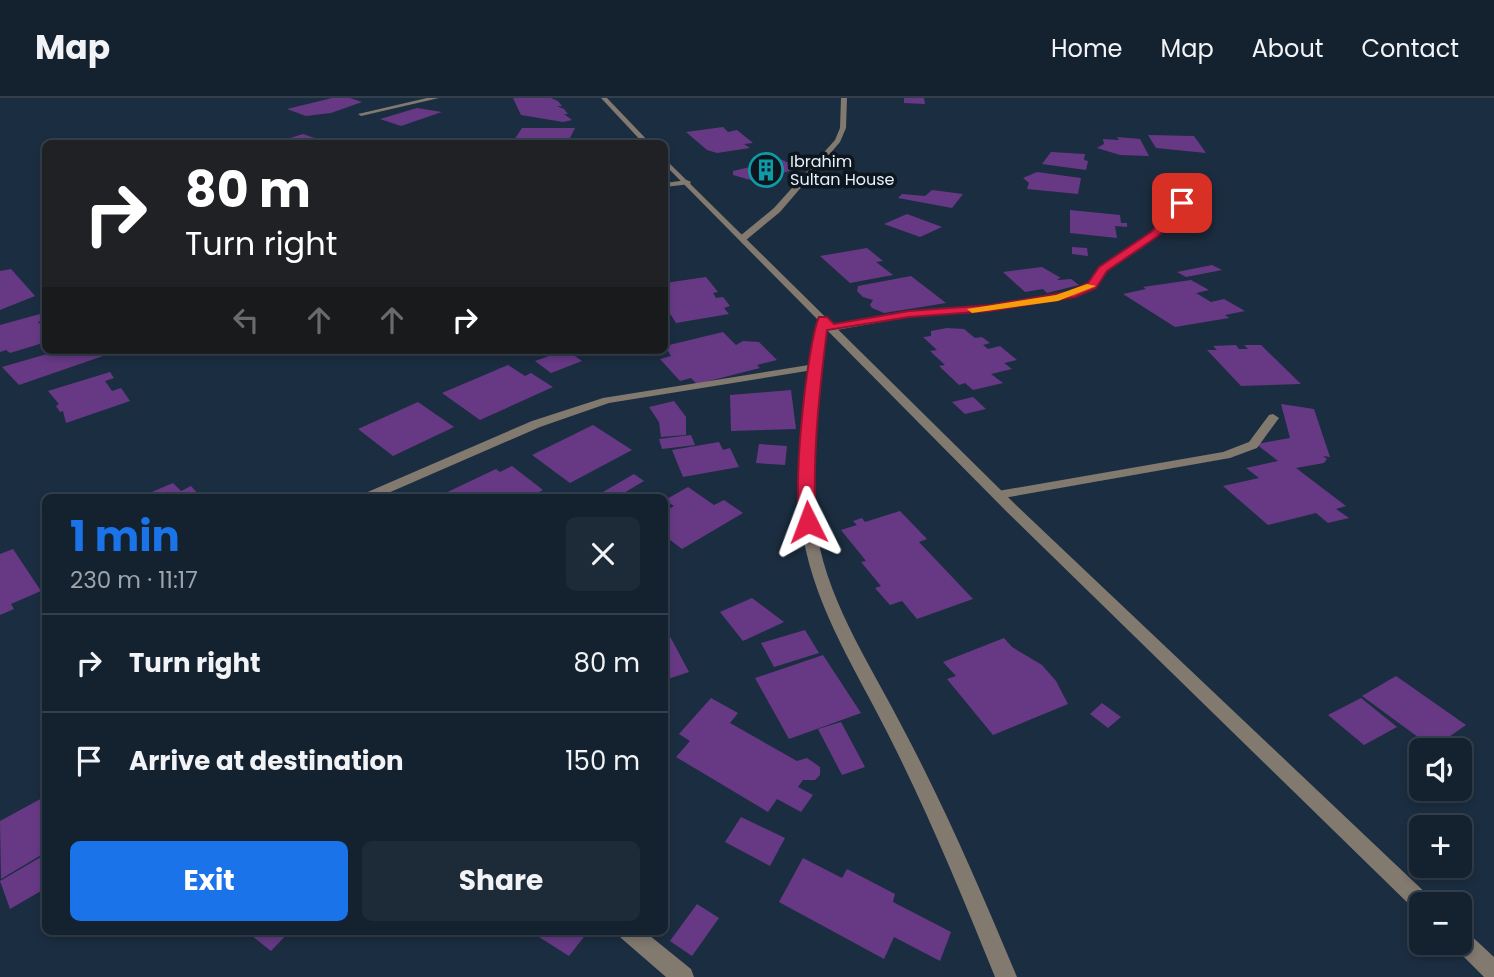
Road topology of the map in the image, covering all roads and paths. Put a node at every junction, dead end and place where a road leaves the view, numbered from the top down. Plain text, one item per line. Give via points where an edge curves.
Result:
1 (436, 98) edge
2 (604, 98) edge
3 (844, 98) edge
4 (361, 114) dead end
5 (644, 140) edge
6 (668, 163) edge
7 (687, 182) junction
8 (668, 185) edge
9 (1182, 203) dead end
10 (743, 238) junction
11 (827, 323) junction
12 (815, 367) junction
13 (1273, 418) dead end
14 (375, 494) edge
15 (998, 495) junction
16 (1410, 892) edge
17 (633, 935) edge
18 (1472, 951) edge
19 (1494, 972) edge
20 (682, 977) edge
21 (1006, 977) edge

1 - 4 street
2 - 5 street
3 - 10 street via 838,141 777,210
6 - 7 street
7 - 8 street
7 - 10 street
9 - 11 street via 1179,212 1154,234 1103,269 1092,286 1071,295 990,308
10 - 11 street
11 - 12 street
11 - 15 street
12 - 14 street via 607,400 536,424
12 - 21 street via 806,481 817,564 848,641 955,853
13 - 15 street via 1253,445 1226,454
15 - 16 street
17 - 20 street
18 - 19 street

